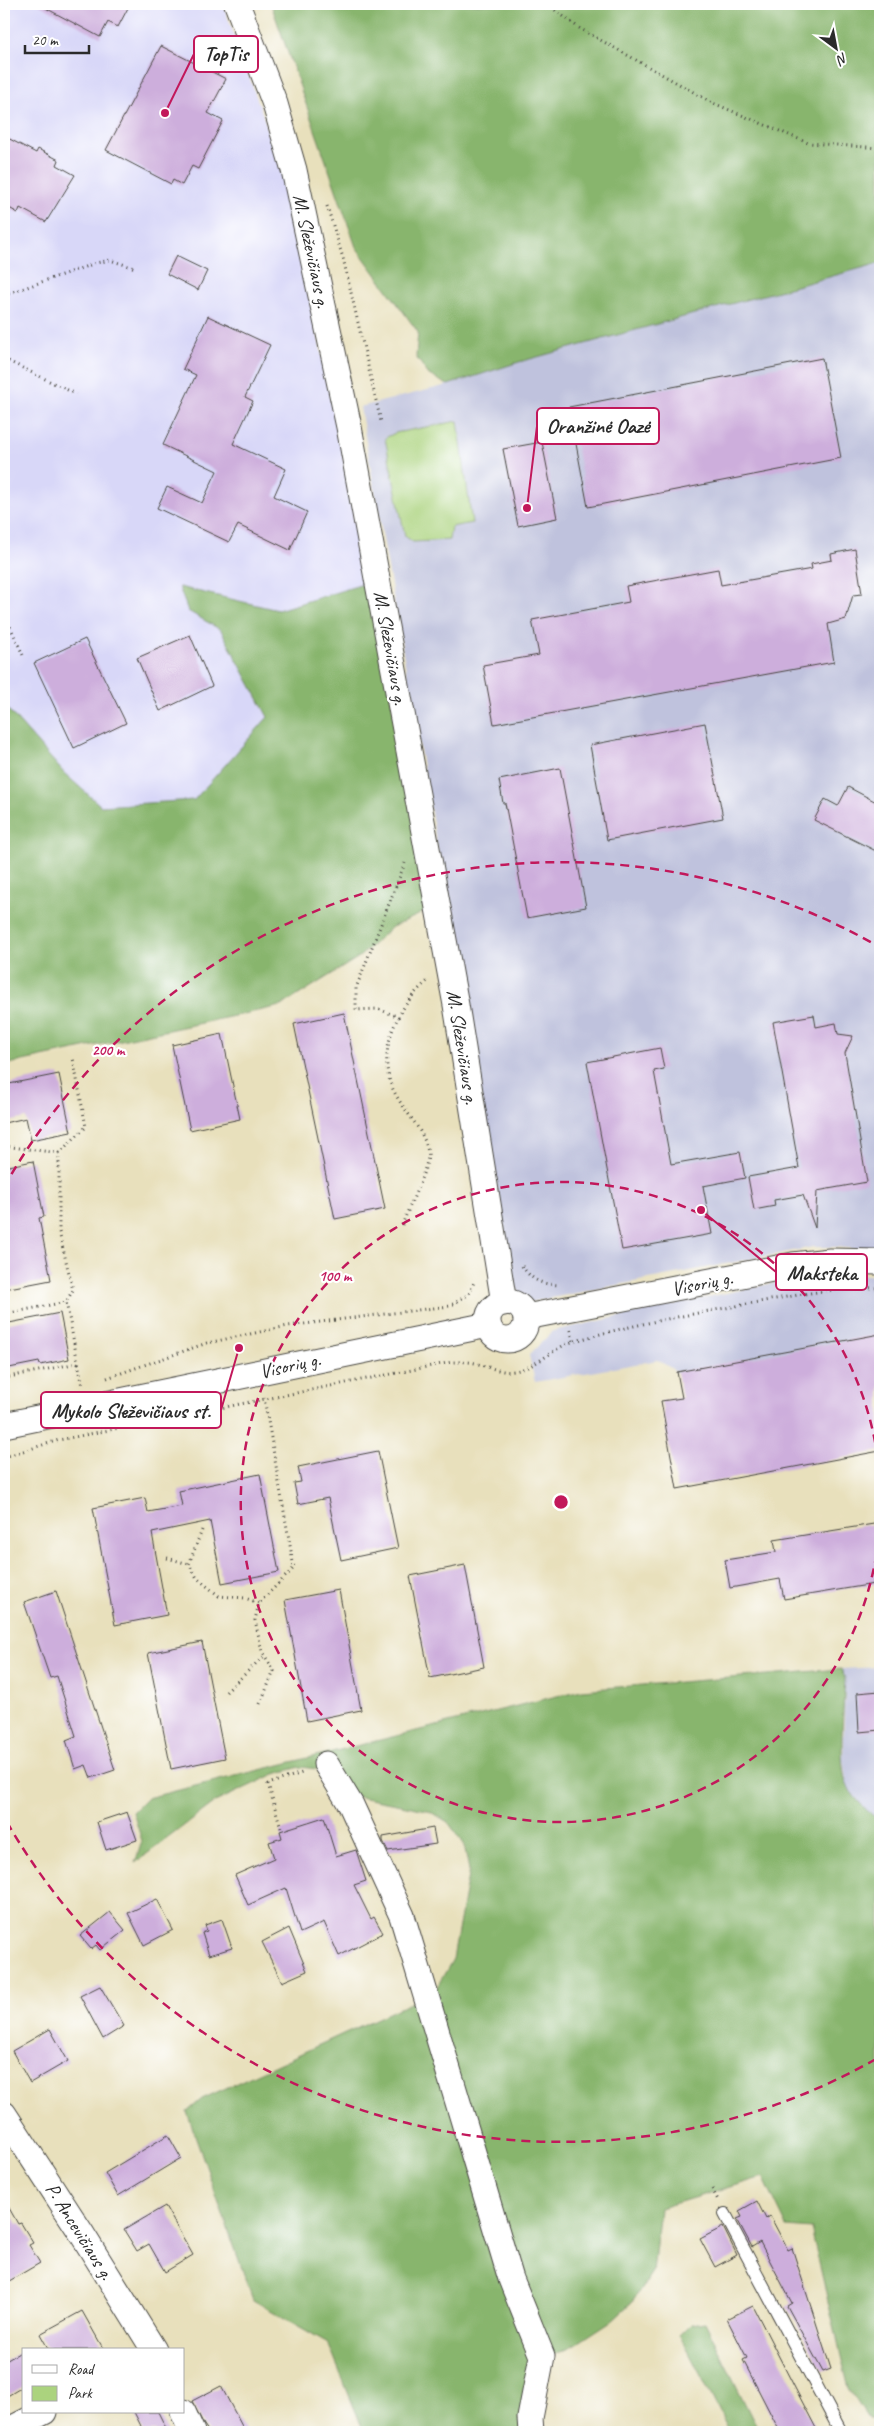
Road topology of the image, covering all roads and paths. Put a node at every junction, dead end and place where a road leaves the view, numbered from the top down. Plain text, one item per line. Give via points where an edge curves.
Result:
1 (237, 4) edge
2 (547, 4) edge
3 (880, 148) edge
4 (135, 268) dead end
5 (4, 295) edge
6 (4, 359) edge
7 (76, 394) dead end
8 (4, 613) edge
9 (23, 655) dead end
10 (406, 859) dead end
11 (450, 974) junction
12 (399, 1017) junction
13 (73, 1058) dead end
14 (4, 1146) edge
15 (59, 1153) junction
16 (402, 1224) dead end
17 (880, 1262) edge
18 (475, 1276) dead end
19 (880, 1288) edge
20 (66, 1302) junction
21 (504, 1302) junction
22 (4, 1314) edge
23 (526, 1318) junction
24 (488, 1325) junction
25 (78, 1363) junction
26 (4, 1378) edge
27 (100, 1381) dead end
28 (91, 1384) dead end
29 (83, 1386) junction
30 (74, 1388) dead end
31 (264, 1398) junction
32 (4, 1425) edge
33 (4, 1458) edge
34 (202, 1530) dead end
35 (168, 1558) dead end
36 (189, 1564) junction
37 (259, 1603) junction
38 (265, 1656) junction
39 (226, 1692) dead end
40 (260, 1704) dead end
41 (326, 1764) joint
42 (281, 1828) dead end
43 (4, 2114) edge
44 (725, 2214) dead end
45 (153, 2348) edge
46 (184, 2414) edge
47 (43, 2420) edge
48 (5, 2432) edge
49 (192, 2432) edge
50 (530, 2432) edge
51 (841, 2432) edge

1 - 11 street, M. Sleževičiaus g. via 275,104 302,203 379,580
2 - 3 path via 580,28 713,103 808,143
4 - 5 path via 110,260
6 - 7 path
8 - 9 path
10 - 12 path via 356,988 356,1010 378,1009
11 - 12 path via 428,980 411,996
11 - 21 street, M. Sleževičiaus g.
12 - 16 path via 385,1061 392,1088 424,1137 429,1156
13 - 15 path via 86,1127
14 - 15 path
15 - 20 path via 59,1232 73,1290
17 - 23 street, Visorių g. via 830,1261 793,1266
18 - 27 path via 476,1283 469,1294 450,1306 288,1326 225,1339
19 - 31 path via 796,1296 663,1319 572,1342 531,1366 515,1371 498,1372 477,1363 452,1362
20 - 22 path
20 - 25 path
21 - 23 street via 518,1306
21 - 24 street via 493,1308
23 - 24 street via 524,1330 511,1340 499,1339
24 - 32 street, Visorių g.
25 - 26 path
25 - 29 path
28 - 29 path
29 - 30 path
31 - 33 path via 59,1440
31 - 37 path via 294,1568
34 - 36 path
35 - 36 path
36 - 37 path via 197,1578 219,1596 245,1598
37 - 38 path via 255,1620
38 - 39 path
38 - 40 path via 274,1671
41 - 42 path via 268,1784
41 - 50 street via 351,1804 402,1916 511,2279 542,2356
43 - 45 street, P. Ancevičiaus g.
44 - 51 lane
46 - 49 street
47 - 48 street

